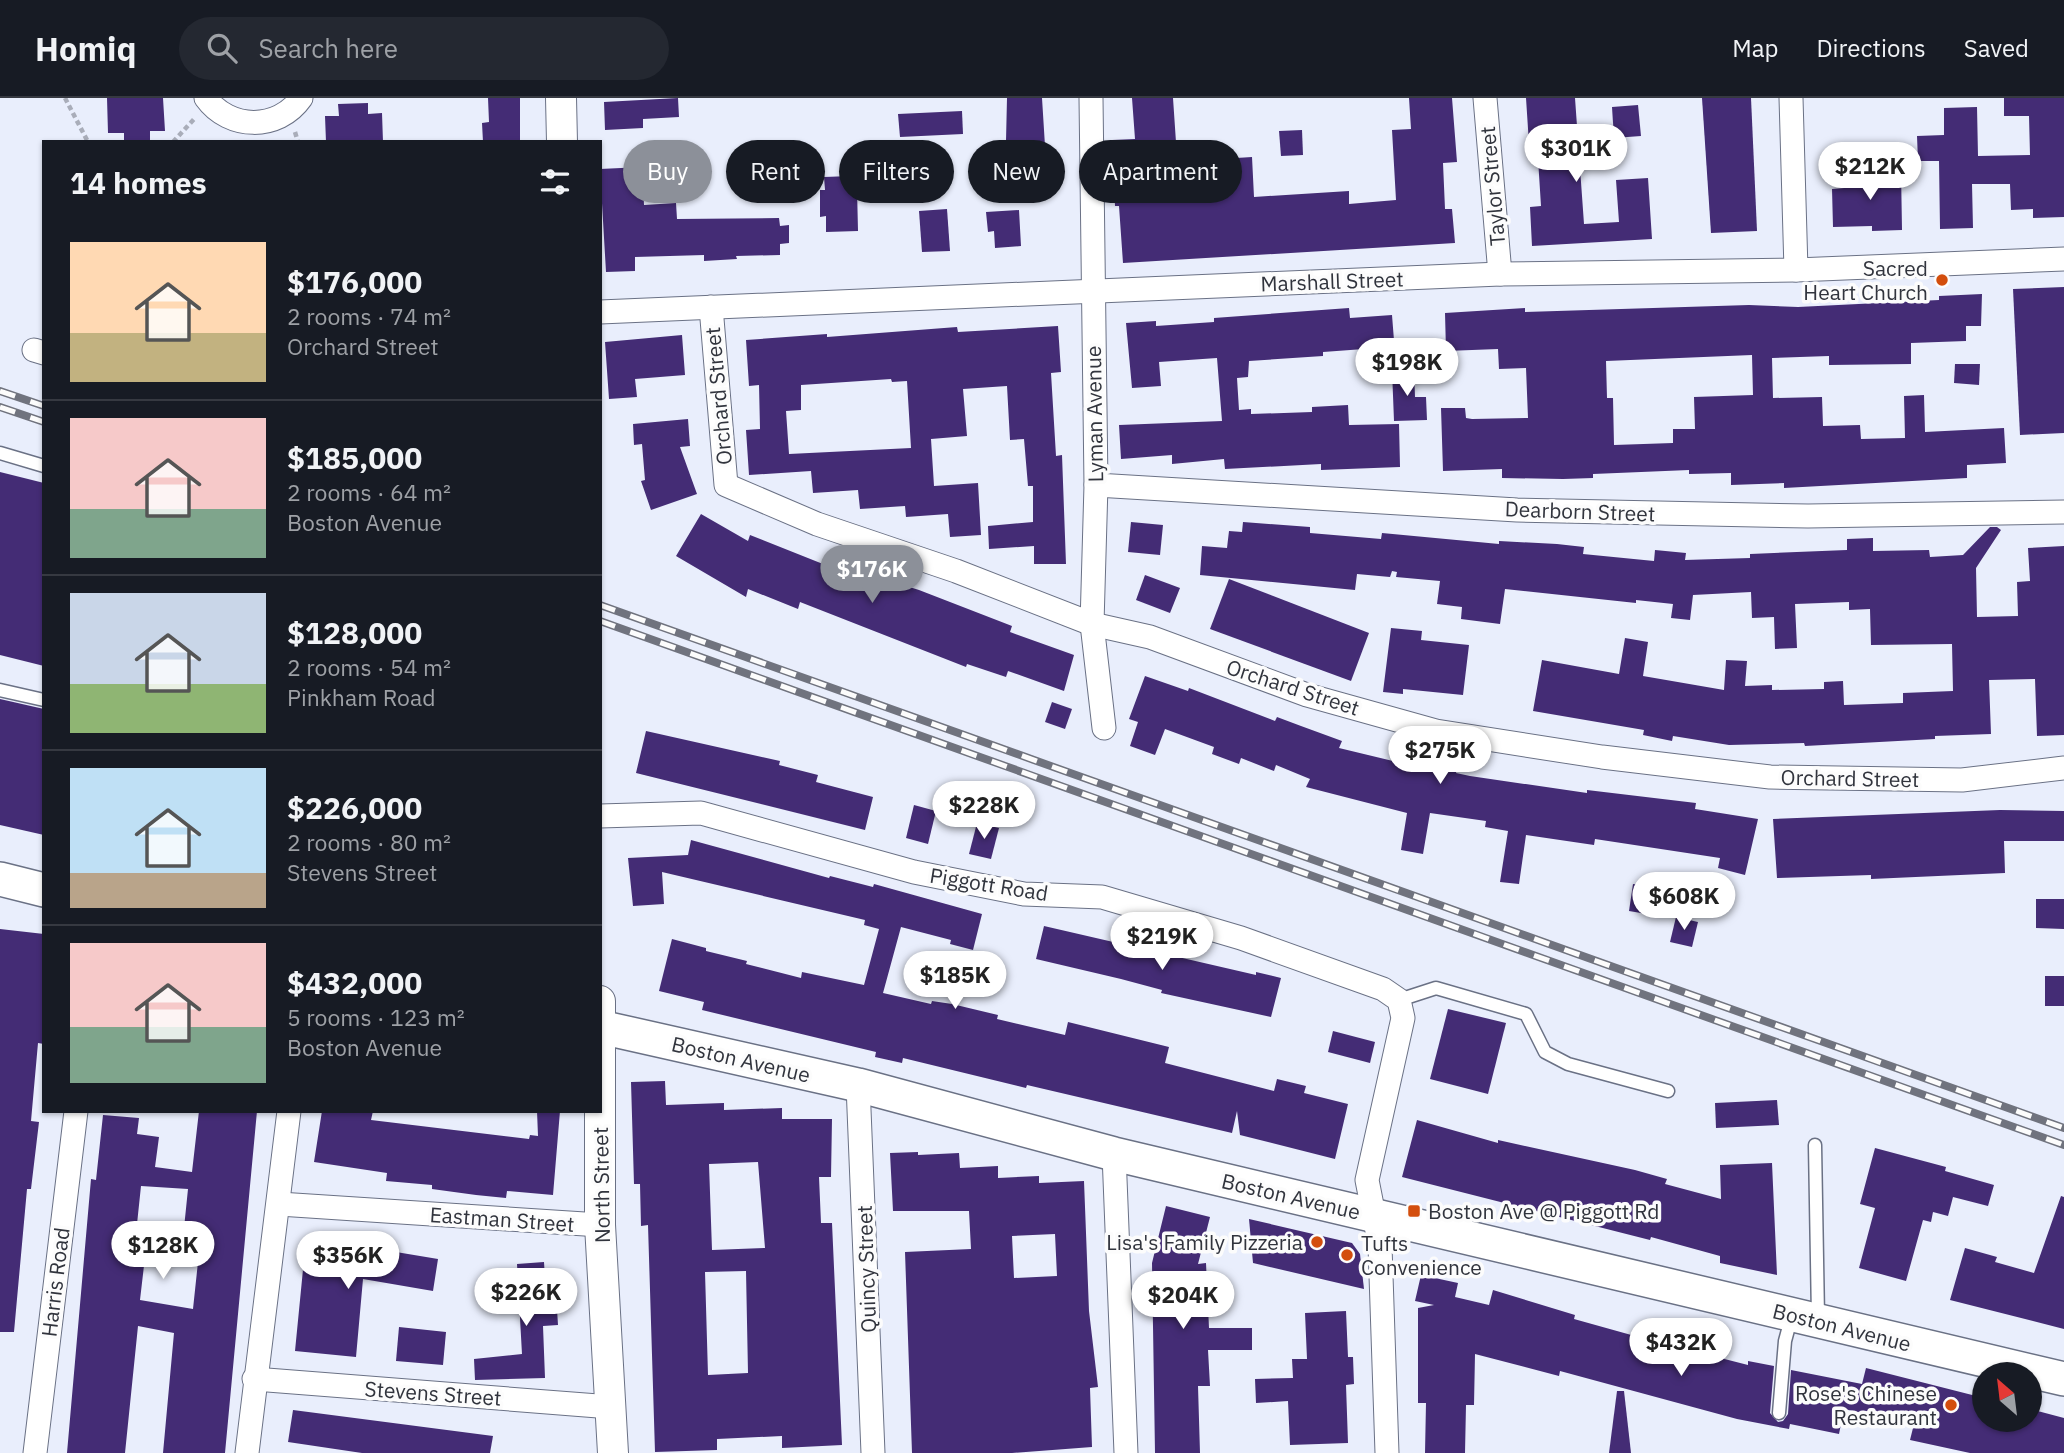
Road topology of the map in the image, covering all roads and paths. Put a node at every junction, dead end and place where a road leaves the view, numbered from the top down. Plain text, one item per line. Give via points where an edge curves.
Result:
1 (65, 98) edge
2 (206, 98) edge
3 (301, 98) edge
4 (561, 98) edge
5 (1091, 98) edge
6 (1485, 98) edge
7 (1791, 98) edge
8 (87, 140) edge
9 (562, 140) edge
10 (2064, 259) edge
11 (1796, 270) junction
12 (1500, 274) junction
13 (1091, 290) junction
14 (711, 307) junction
15 (602, 312) edge
16 (0, 453) edge
17 (42, 465) edge
18 (1096, 485) junction
19 (2064, 512) edge
20 (1091, 624) junction
21 (0, 690) edge
22 (42, 700) edge
23 (1104, 728) dead end
24 (2064, 768) edge
25 (602, 816) edge
26 (0, 879) edge
27 (42, 890) edge
28 (1399, 1000) junction
29 (602, 1028) edge
30 (858, 1085) junction
31 (1668, 1091) dead end
32 (76, 1113) edge
33 (289, 1113) edge
34 (601, 1113) edge
35 (1815, 1144) dead end
36 (1114, 1154) junction
37 (278, 1204) junction
38 (1373, 1215) junction
39 (600, 1225) junction
40 (1805, 1318) junction
41 (254, 1379) junction
42 (2064, 1379) edge
43 (611, 1407) junction
44 (1779, 1413) dead end
45 (35, 1453) edge
46 (247, 1453) edge
47 (613, 1453) edge
48 (873, 1453) edge
49 (1126, 1453) edge
50 (1387, 1453) edge

1 - 8 path
2 - 3 street via 221,114 254,123 270,122
4 - 9 street
5 - 13 street, Lyman Avenue
6 - 12 street, Taylor Street
7 - 11 street
10 - 11 street, Marshall Street
11 - 12 street, Marshall Street
12 - 13 street, Marshall Street
13 - 14 street, Marshall Street
13 - 18 street, Lyman Avenue
14 - 15 street, Marshall Street
14 - 20 street, Orchard Street via 726,485 817,524 956,571
16 - 17 lane
18 - 19 street, Dearborn Street via 1517,510 1808,516
18 - 20 street, Lyman Avenue
20 - 23 street, Lyman Avenue
20 - 24 street, Orchard Street via 1150,637 1307,695 1436,731 1602,757 1770,777 1962,780
21 - 22 lane
25 - 28 street, Piggott Road via 701,813 915,872 1024,894 1102,897 1340,972
26 - 27 main road
28 - 31 lane via 1436,988 1526,1014 1545,1052 1568,1064
28 - 38 street via 1404,1018 1367,1180
29 - 30 main road, Boston Avenue
30 - 36 main road, Boston Avenue
30 - 48 street, Quincy Street
32 - 45 street, Harris Road
33 - 37 street
34 - 39 street, North Street
35 - 40 lane
36 - 38 main road, Boston Avenue
36 - 49 street
37 - 39 street, Eastman Street
37 - 41 street
38 - 40 main road, Boston Avenue
38 - 50 street via 1380,1247
39 - 43 street, North Street
40 - 42 main road, Boston Avenue
40 - 44 lane via 1785,1341
41 - 43 street, Stevens Street
41 - 46 street
43 - 47 street, North Street

